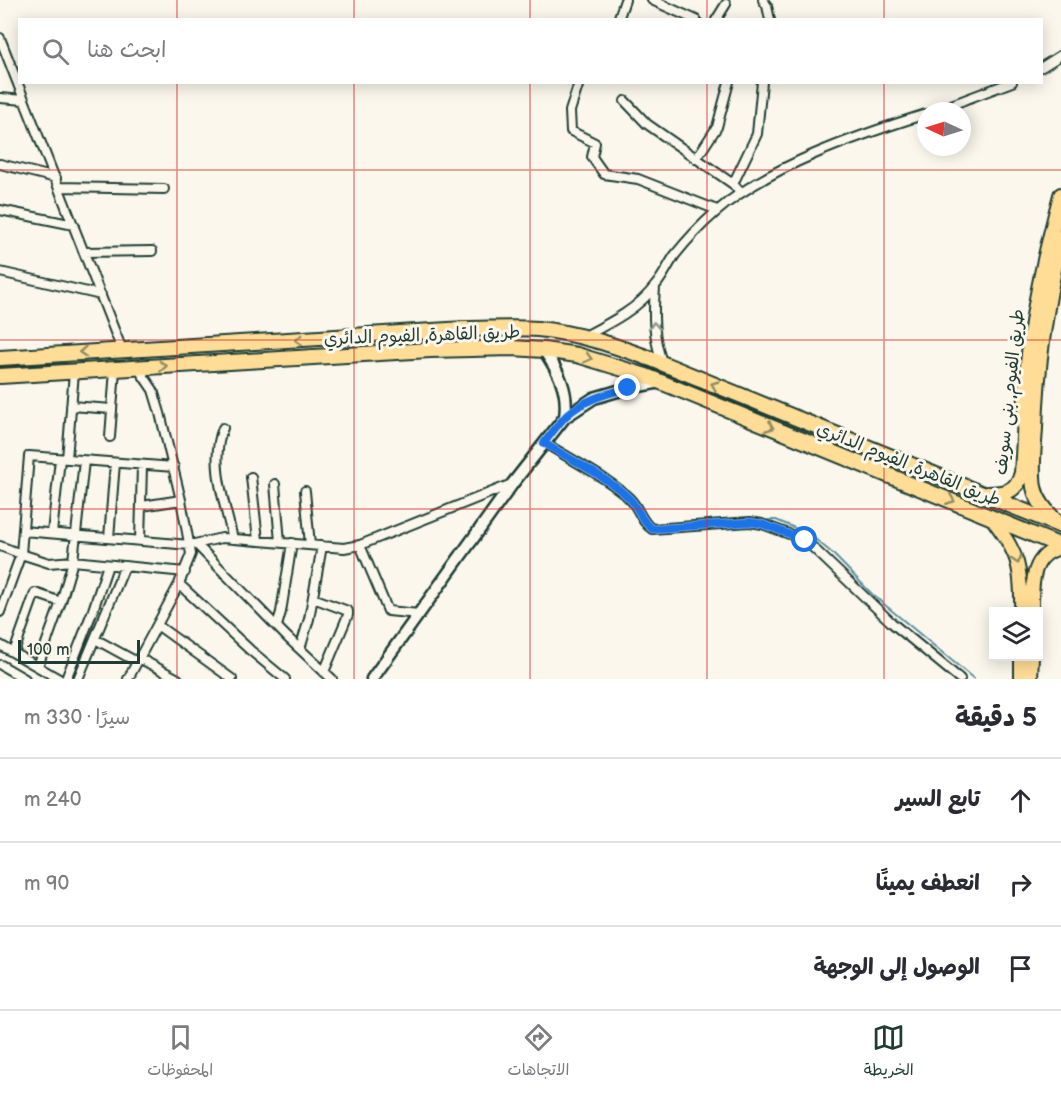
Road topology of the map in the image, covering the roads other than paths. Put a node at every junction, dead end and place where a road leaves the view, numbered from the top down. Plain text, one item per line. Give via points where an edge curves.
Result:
1 (625, 0) edge
2 (652, 0) edge
3 (763, 0) edge
4 (726, 4) dead end
5 (619, 18) edge
6 (692, 18) edge
7 (717, 18) edge
8 (770, 18) edge
9 (0, 38) edge
10 (1061, 55) edge
11 (1043, 67) edge
12 (728, 84) edge
13 (762, 84) edge
14 (1007, 84) edge
15 (578, 86) dead end
16 (0, 98) edge
17 (24, 100) junction
18 (625, 101) dead end
19 (959, 102) edge
20 (917, 117) edge
21 (696, 159) junction
22 (0, 164) edge
23 (57, 182) junction
24 (733, 184) junction
25 (164, 189) dead end
26 (740, 192) junction
27 (1061, 195) edge
28 (0, 210) edge
29 (717, 210) junction
30 (74, 225) junction
31 (1061, 238) edge
32 (152, 251) dead end
33 (84, 252) junction
34 (0, 272) edge
35 (655, 287) junction
36 (101, 295) junction
37 (583, 337) junction
38 (325, 338) junction
39 (122, 350) junction
40 (544, 350) junction
41 (326, 356) junction
42 (0, 358) edge
43 (663, 364) junction
44 (138, 368) junction
45 (115, 369) junction
46 (74, 372) junction
47 (0, 376) edge
48 (662, 382) junction
49 (71, 406) junction
50 (112, 409) junction
51 (565, 417) junction
52 (223, 428) dead end
53 (110, 437) dead end
54 (858, 442) junction
55 (544, 443) junction
56 (63, 459) junction
57 (851, 460) junction
58 (84, 461) junction
59 (115, 463) junction
60 (142, 466) junction
61 (174, 467) junction
62 (251, 477) dead end
63 (513, 483) junction
64 (275, 484) dead end
65 (305, 491) dead end
66 (982, 494) junction
67 (181, 500) junction
68 (142, 506) junction
69 (990, 516) junction
70 (1060, 525) edge
71 (23, 531) junction
72 (52, 533) junction
73 (77, 536) junction
74 (109, 538) junction
75 (232, 539) junction
76 (258, 540) junction
77 (141, 541) junction
78 (280, 542) junction
79 (292, 543) junction
80 (360, 544) junction
81 (194, 545) junction
82 (310, 545) junction
83 (0, 546) edge
84 (322, 546) junction
85 (1061, 547) edge
86 (21, 554) junction
87 (74, 561) junction
88 (108, 565) junction
89 (125, 566) junction
90 (184, 572) junction
91 (179, 584) junction
92 (313, 598) junction
93 (61, 602) junction
94 (1021, 607) edge
95 (1032, 607) edge
96 (0, 612) edge
97 (419, 614) junction
98 (157, 625) junction
99 (277, 626) junction
100 (94, 639) junction
101 (0, 645) edge
102 (300, 649) junction
103 (11, 650) junction
104 (138, 660) junction
105 (1021, 661) edge
106 (1032, 661) edge
107 (0, 665) edge
108 (38, 666) junction
109 (324, 672) junction
110 (25, 679) edge
111 (59, 679) edge
112 (66, 679) edge
113 (78, 679) edge
114 (128, 679) edge
115 (178, 679) edge
116 (232, 679) edge
117 (285, 679) edge
118 (332, 679) edge
119 (372, 679) edge
120 (960, 679) edge
121 (1021, 679) edge
122 (1032, 679) edge

1 - 5 street
2 - 6 street
3 - 8 street
4 - 7 street
9 - 17 street
10 - 11 street
12 - 21 street via 717,127
13 - 24 street via 757,134
14 - 19 street
15 - 29 street via 570,111 571,131 595,143 592,157 604,174 638,179
16 - 17 street
17 - 23 street
18 - 21 street via 647,124
20 - 26 street via 841,144
21 - 24 street
22 - 23 street
23 - 25 street
23 - 30 street
24 - 26 street
26 - 29 street
27 - 66 highway, طريق الفيوم, بنى سويف via 1034,314 1020,481 1011,491
28 - 30 street
29 - 35 street via 674,256
30 - 33 street
31 - 70 highway, طريق الفيوم, بنى سويف via 1040,344 1034,459 1038,500
32 - 33 street
33 - 36 street
34 - 36 street
35 - 37 street via 618,318
43 -> 35 street via 655,342
36 - 39 street
37 - 38 highway, طريق القاهرة, الفيوم الدائري via 519,328
37 - 43 highway, طريق القاهرة, الفيوم الدائري
38 -> 39 highway, طريق القاهرة, الفيوم الدائري
38 - 41 highway
39 -> 42 highway, طريق القاهرة, الفيوم الدائري
40 - 41 highway, طريق القاهرة, الفيوم الدائري via 479,348
40 -> 48 highway, طريق القاهرة, الفيوم الدائري via 602,362
40 - 51 street via 563,384
44 -> 41 highway, طريق القاهرة, الفيوم الدائري
54 -> 43 highway, طريق القاهرة, الفيوم الدائري
44 - 45 highway, طريق القاهرة, الفيوم الدائري
44 - 61 street via 153,390
45 - 46 highway, طريق القاهرة, الفيوم الدائري
45 - 50 street
46 - 47 highway, طريق القاهرة, الفيوم الدائري
46 - 49 street
48 - 51 street via 594,398
48 -> 57 highway, طريق القاهرة, الفيوم الدائري
49 - 50 street
49 - 56 street
50 - 53 street
51 - 55 street
52 - 75 street via 218,441 218,472
54 - 57 highway
54 - 66 highway, طريق القاهرة, الفيوم الدائري
55 - 63 street
55 - 120 street via 631,500 652,529 750,522 800,537 892,623
56 - 58 street
56 - 71 street via 29,456
56 - 72 street
57 -> 69 highway, طريق القاهرة, الفيوم الدائري
58 - 59 street
58 - 73 street
59 - 60 street
59 - 74 street
60 - 61 street
60 - 68 street
61 - 67 street
62 - 76 street
63 - 80 street
63 - 97 street
64 - 78 street
65 - 82 street
66 - 70 highway, طريق القاهرة, الفيوم الدائري
67 - 68 street
67 - 81 street
68 - 77 street
69 - 85 highway, طريق القاهرة, الفيوم الدائري
69 -> 94 main road via 1016,556
71 - 72 street
71 - 86 street
72 - 73 street
73 - 74 street
73 - 87 street
74 - 77 street
75 - 76 street
75 - 81 street
76 - 78 street
77 - 81 street
78 - 79 street
79 - 82 street
79 - 99 street
80 - 84 street via 344,548
80 - 97 street via 388,611
81 - 90 street
81 - 99 street
82 - 84 street
83 - 86 street
84 - 92 street
85 - 95 main road via 1048,552 1037,564
86 - 87 street via 49,563
86 - 96 street
87 - 88 street
87 - 93 street
88 - 89 street
88 - 112 street
89 - 90 street
89 - 100 street
90 - 91 street
91 - 98 street
91 - 117 street
92 - 102 street
92 - 109 street via 348,611
93 - 103 street via 35,593
93 - 108 street
97 - 119 street
98 - 104 street
98 - 116 street
99 - 102 street
100 - 104 street
100 - 113 street
101 - 103 street
102 - 109 street
103 - 107 street
103 - 108 street
104 - 114 street
104 - 115 street
105 - 121 main road
106 - 122 main road
107 - 110 street
108 - 111 street
109 - 118 street

